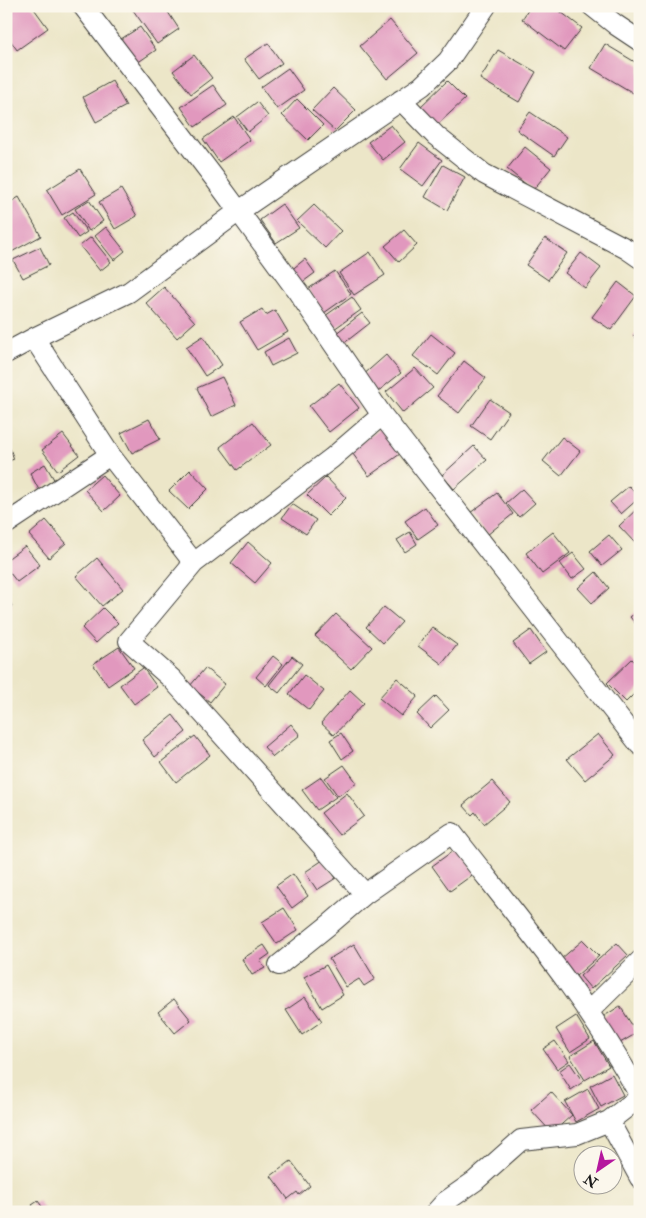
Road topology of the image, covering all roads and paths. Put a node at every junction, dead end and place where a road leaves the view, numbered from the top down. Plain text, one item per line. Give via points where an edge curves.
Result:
1 (83, 6) edge
2 (486, 6) edge
3 (592, 6) edge
4 (640, 41) edge
5 (401, 100) junction
6 (239, 211) junction
7 (640, 258) edge
8 (34, 338) junction
9 (6, 353) edge
10 (382, 415) junction
11 (110, 456) junction
12 (6, 524) edge
13 (194, 563) junction
14 (640, 745) edge
15 (365, 894) junction
16 (640, 961) edge
17 (279, 965) dead end
18 (589, 1010) junction
19 (640, 1097) edge
20 (609, 1121) junction
21 (640, 1178) edge
22 (436, 1212) edge

1 - 6 street
2 - 5 street via 448,61 422,86
3 - 4 street
5 - 6 street
5 - 7 street via 436,136 484,174
6 - 8 street via 129,292
6 - 10 street
8 - 9 street
8 - 11 street
10 - 13 street via 332,458
10 - 14 street
11 - 12 street
11 - 13 street
13 - 15 street via 129,641 172,679
15 - 17 street
15 - 18 street via 452,833
16 - 18 street
18 - 19 street
19 - 20 street
20 - 21 street
20 - 22 street via 577,1134 521,1140

